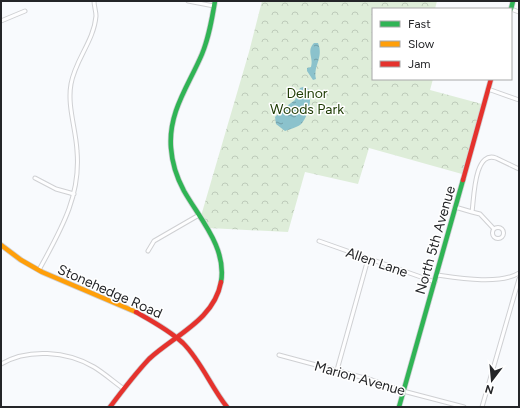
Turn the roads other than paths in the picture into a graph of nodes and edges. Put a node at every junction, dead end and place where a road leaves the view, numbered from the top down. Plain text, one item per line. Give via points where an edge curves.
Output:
1 (94, 1) edge
2 (188, 1) edge
3 (215, 4) edge
4 (25, 11) dead end
5 (1, 21) edge
6 (491, 80) edge
7 (488, 89) junction
8 (519, 100) edge
9 (519, 169) edge
10 (35, 178) dead end
11 (74, 194) junction
12 (455, 208) junction
13 (472, 212) junction
14 (199, 215) junction
15 (494, 229) dead end
16 (319, 241) dead end
17 (1, 245) edge
18 (148, 251) dead end
19 (368, 259) junction
20 (39, 270) junction
21 (519, 273) edge
22 (437, 275) junction
23 (519, 280) edge
24 (435, 282) junction
25 (177, 337) junction
26 (279, 355) dead end
27 (1, 364) edge
28 (337, 370) junction
29 (124, 389) junction
30 (403, 391) junction
31 (110, 407) edge
32 (227, 407) edge
33 (399, 407) edge
34 (464, 407) edge
35 (482, 407) edge

1 - 11 street via 96,16 93,30 75,66 70,87 69,97 78,159
2 - 3 street
3 - 14 street via 203,51 181,94 171,130 171,145 178,177
4 - 5 street
6 - 7 street, North 5th Avenue
7 - 8 street
7 - 12 street, North 5th Avenue
9 - 13 street via 493,156 484,161 476,179
10 - 11 street via 56,189
11 - 20 street via 65,222
12 - 13 street
12 - 22 street, North 5th Avenue
13 - 15 street via 480,214
14 - 18 street via 154,241
14 - 25 street via 218,249 222,280 219,292 204,316
16 - 19 street, Allen Lane
17 - 20 street, Stonehedge Road
19 - 24 street, Allen Lane
19 - 28 street
20 - 25 street, Stonehedge Road via 150,318
21 - 22 street via 484,280
22 - 24 street, North 5th Avenue
23 - 35 street
24 - 30 street, North 5th Avenue
25 - 29 street via 150,360
25 - 32 street, Stonehedge Road
26 - 28 street, Marion Avenue
27 - 29 street via 32,354 61,355 94,367
28 - 30 street, Marion Avenue
29 - 31 street
30 - 33 street, North 5th Avenue
30 - 34 street, Marion Avenue

